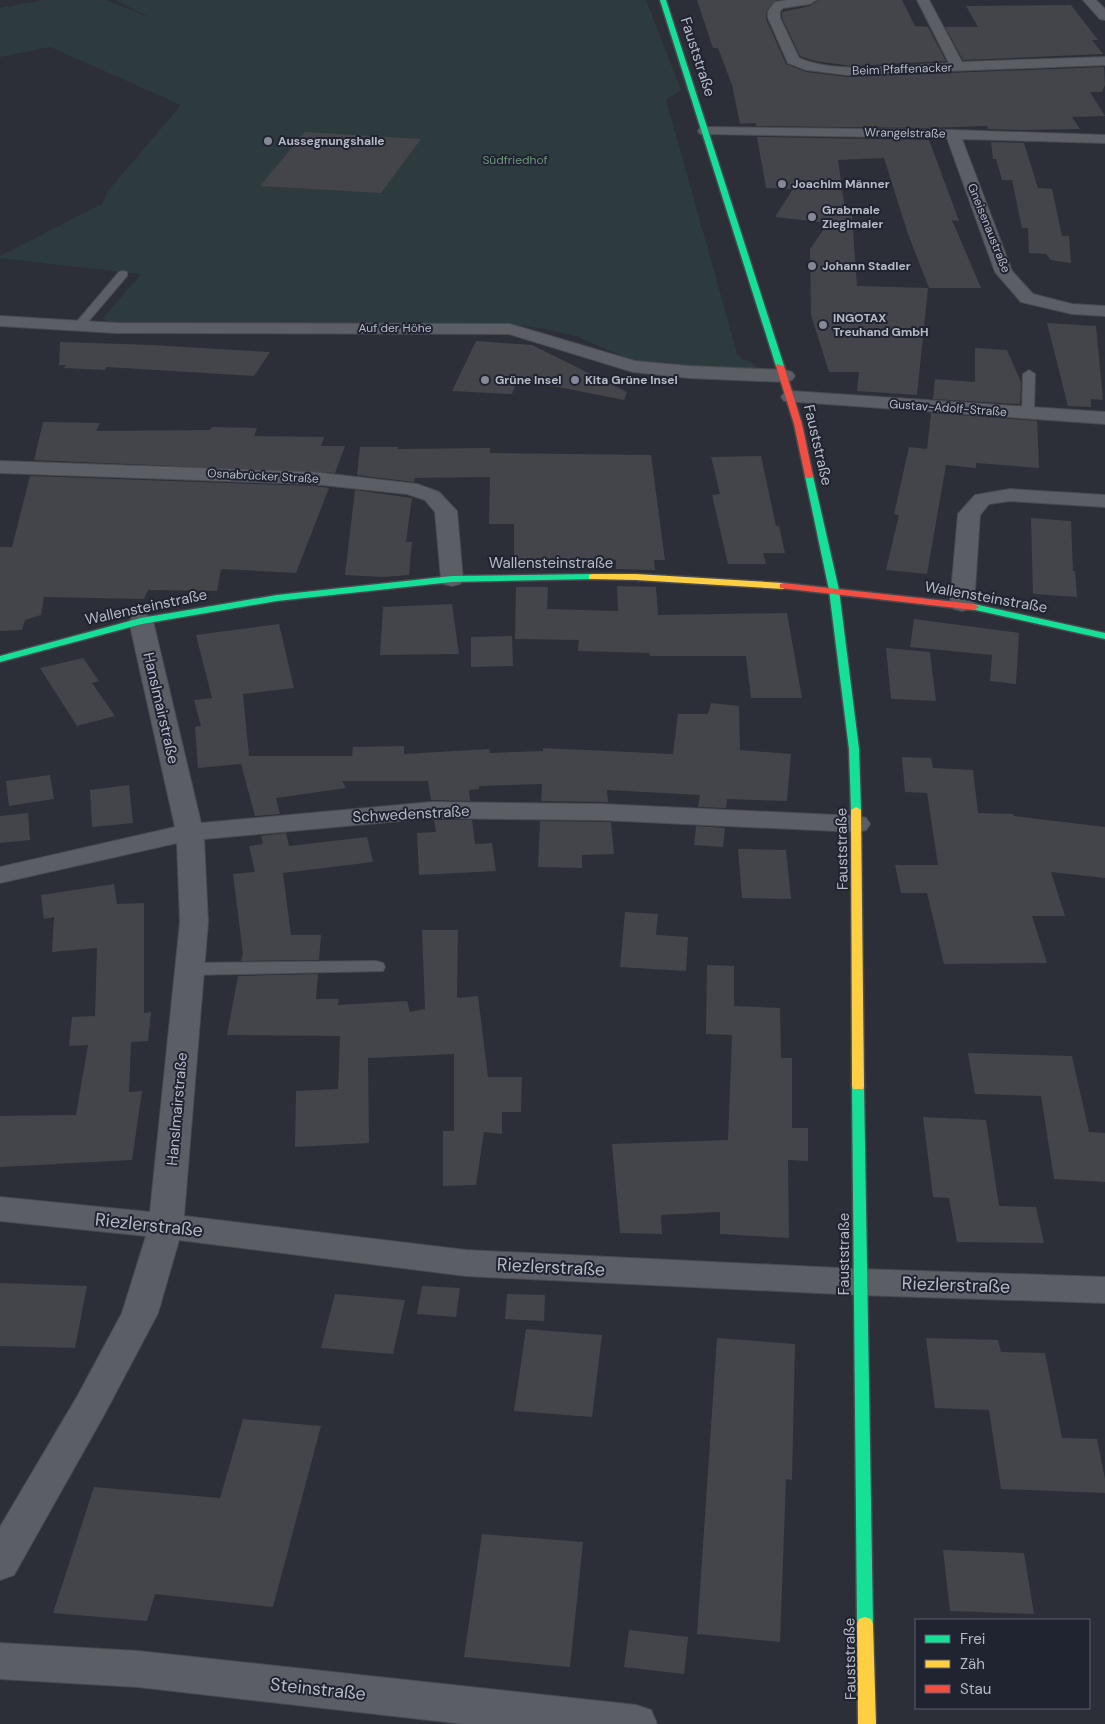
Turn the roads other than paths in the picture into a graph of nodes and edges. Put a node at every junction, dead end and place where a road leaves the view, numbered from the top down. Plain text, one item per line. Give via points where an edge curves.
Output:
1 (663, 0) edge
2 (810, 0) edge
3 (923, 0) edge
4 (1090, 0) edge
5 (1105, 16) edge
6 (1105, 61) edge
7 (958, 67) junction
8 (705, 131) junction
9 (953, 134) junction
10 (1105, 138) edge
11 (123, 274) dead end
12 (1105, 311) edge
13 (0, 321) edge
14 (78, 327) junction
15 (1029, 374) dead end
16 (785, 376) junction
17 (791, 397) junction
18 (1028, 413) junction
19 (1105, 418) edge
20 (1, 471) edge
21 (1105, 501) edge
22 (452, 579) junction
23 (834, 590) junction
24 (962, 604) junction
25 (141, 621) junction
26 (1105, 636) edge
27 (0, 659) edge
28 (857, 824) junction
29 (190, 832) junction
30 (0, 875) edge
31 (376, 967) dead end
32 (190, 968) junction
33 (0, 1209) edge
34 (166, 1226) junction
35 (859, 1282) junction
36 (1105, 1290) edge
37 (0, 1563) edge
38 (0, 1661) edge
39 (529, 1718) edge
40 (636, 1724) edge
41 (867, 1724) edge

1 - 8 street, Fauststraße
2 - 7 street, Beim Pfaffenacker via 779,5 774,11 774,18 793,60 806,66 848,71
3 - 7 street
4 - 5 street
6 - 7 street, Beim Pfaffenacker
8 - 9 street, Wrangelstraße
8 - 16 street, Fauststraße
9 - 10 street, Wrangelstraße
9 - 12 street, Gneisenaustraße via 1004,272 1027,298 1072,309
11 - 14 lane
13 - 14 street, Auf der Höhe
14 - 16 street, Auf der Höhe via 510,330 633,366
15 - 18 lane
16 - 17 street, Fauststraße
17 - 18 street, Gustav-Adolf-Straße
17 - 23 street, Fauststraße
18 - 19 street, Gustav-Adolf-Straße
20 - 22 street, Osnabrücker Straße via 313,478 410,488 432,496 446,512
21 - 24 street via 1010,495 982,499 970,514
22 - 23 street, Wallensteinstraße via 636,577
22 - 25 street, Wallensteinstraße via 277,598
23 - 24 street, Wallensteinstraße
23 - 28 street, Fauststraße via 854,749
24 - 26 street, Wallensteinstraße
25 - 27 street, Wallensteinstraße
25 - 29 street, Hanslmairstraße
28 - 29 street, Schwedenstraße via 601,812 432,810
28 - 35 street, Fauststraße
29 - 30 street, Schwedenstraße
29 - 32 street, Hanslmairstraße via 194,922
31 - 32 lane
32 - 34 street, Hanslmairstraße
33 - 34 street, Riezlerstraße
34 - 35 street, Riezlerstraße via 466,1263
34 - 37 street, Hanslmairstraße via 140,1313
35 - 36 street, Riezlerstraße
35 - 41 street, Fauststraße
38 - 39 street, Steinstraße via 138,1669
39 - 40 street, Steinstraße

